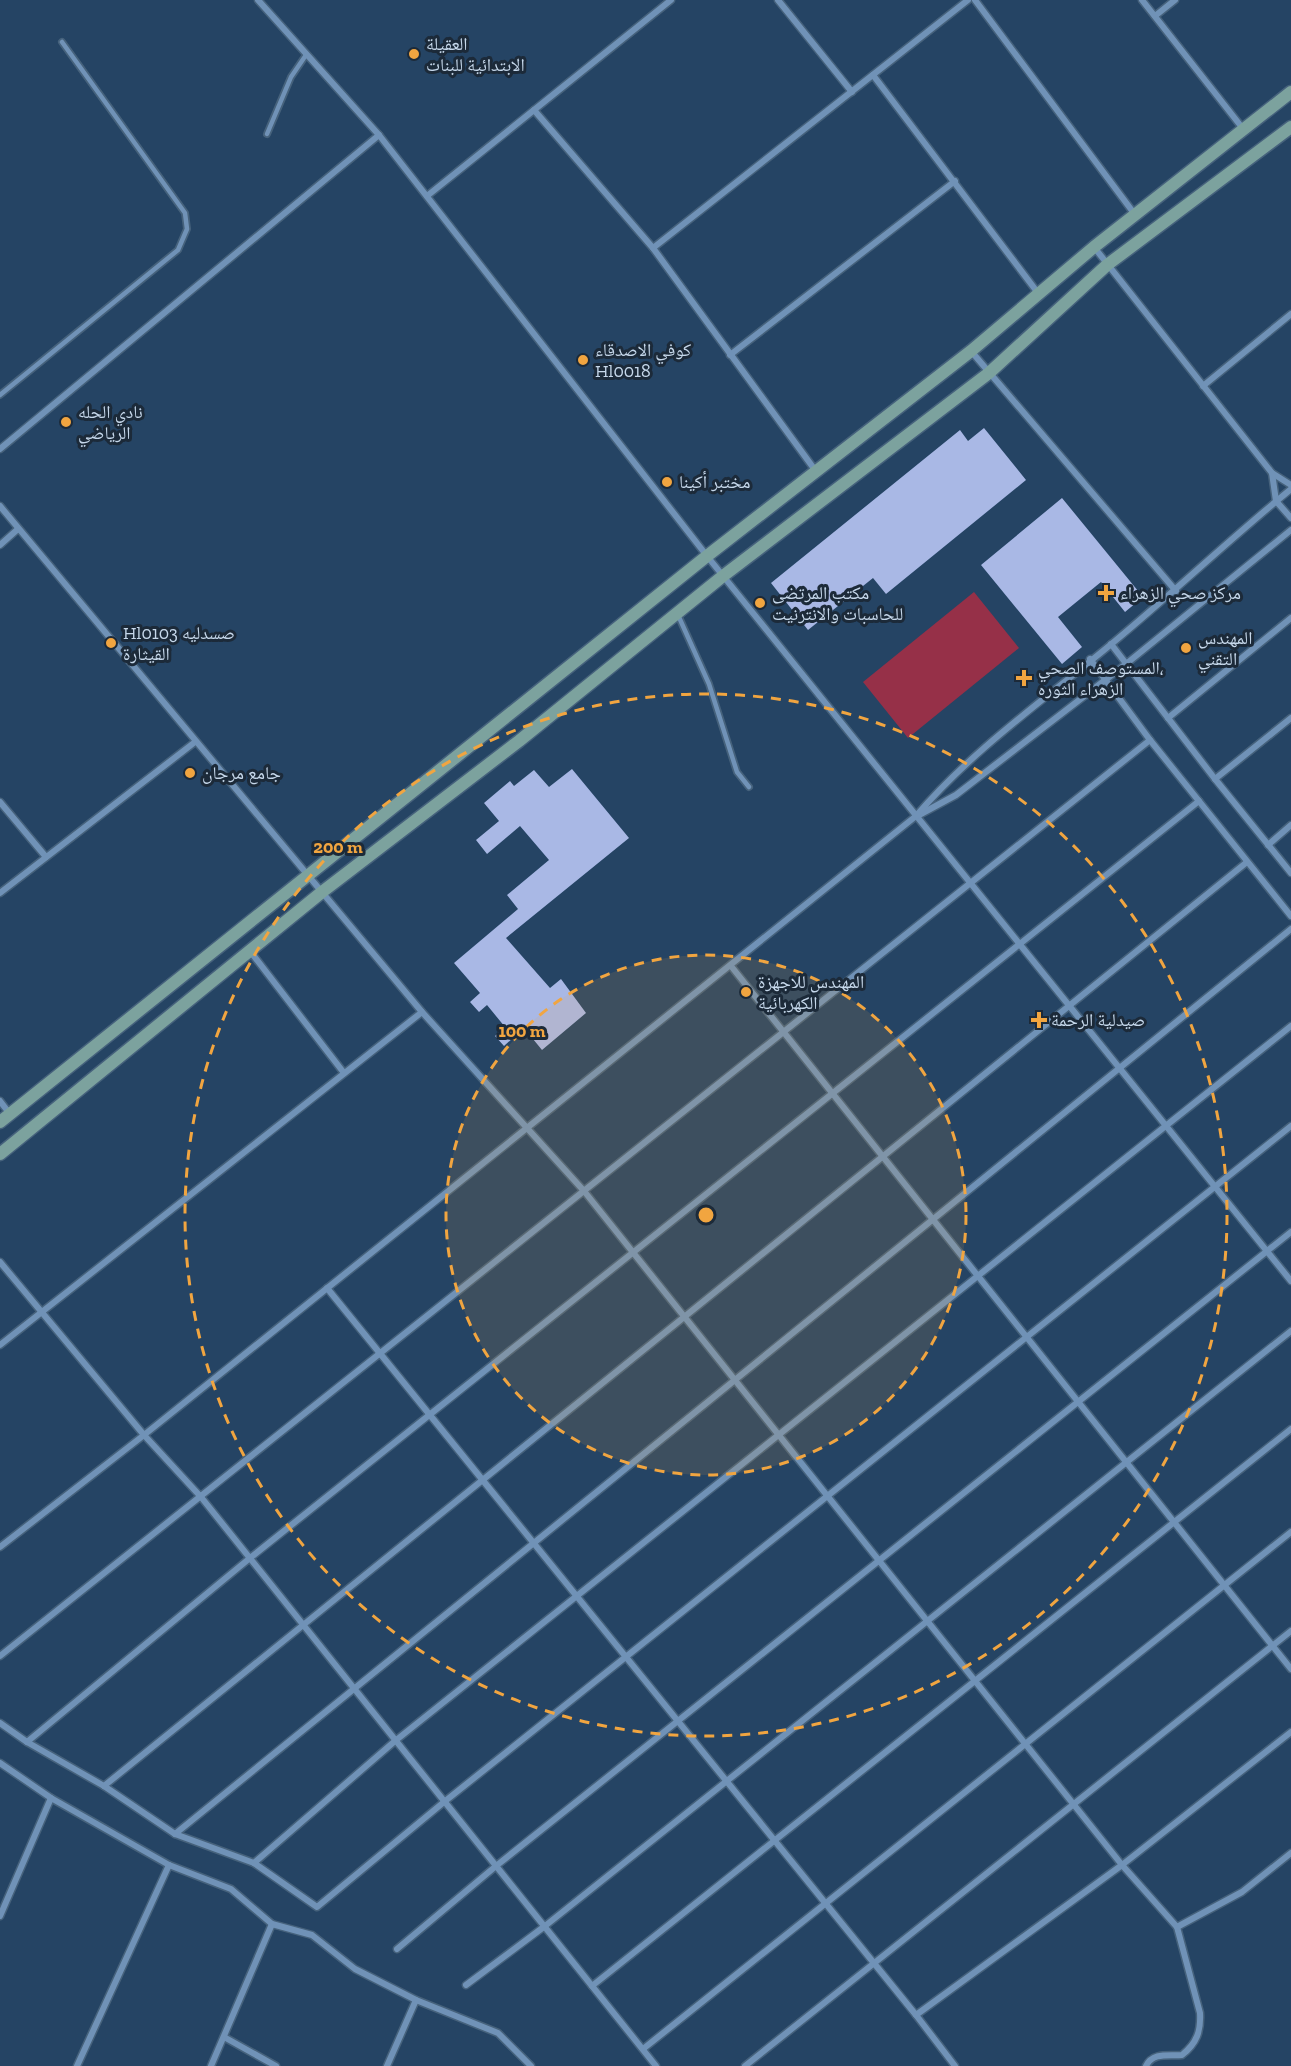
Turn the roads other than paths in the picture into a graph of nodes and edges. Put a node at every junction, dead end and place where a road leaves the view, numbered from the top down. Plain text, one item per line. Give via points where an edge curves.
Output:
1 (258, 0) edge
2 (671, 0) edge
3 (778, 0) edge
4 (968, 0) edge
5 (975, 0) edge
6 (1142, 0) edge
7 (1175, 0) edge
8 (1155, 16) junction
9 (62, 42) dead end
10 (306, 55) junction
11 (873, 75) junction
12 (852, 92) junction
13 (1291, 92) edge
14 (534, 110) junction
15 (1291, 127) edge
16 (1244, 130) junction
17 (267, 134) dead end
18 (379, 135) junction
19 (955, 181) junction
20 (427, 196) junction
21 (1136, 216) junction
22 (1094, 247) junction
23 (653, 248) junction
24 (1107, 265) junction
25 (1038, 294) junction
26 (1291, 314) edge
27 (971, 351) junction
28 (730, 355) junction
29 (989, 373) junction
30 (1203, 386) junction
31 (0, 395) edge
32 (0, 448) edge
33 (815, 470) junction
34 (1272, 473) junction
35 (1291, 487) edge
36 (1276, 501) junction
37 (0, 506) edge
38 (1291, 518) edge
39 (18, 529) junction
40 (1291, 530) edge
41 (0, 545) edge
42 (707, 556) junction
43 (723, 576) junction
44 (1176, 591) junction
45 (677, 613) junction
46 (1291, 618) edge
47 (1111, 644) junction
48 (1090, 659) junction
49 (1126, 664) junction
50 (1105, 679) junction
51 (1168, 718) junction
52 (1291, 718) edge
53 (1150, 740) junction
54 (195, 742) junction
55 (1215, 779) junction
56 (749, 787) dead end
57 (1199, 801) junction
58 (0, 802) edge
59 (916, 816) junction
60 (1291, 825) edge
61 (1268, 845) junction
62 (46, 857) junction
63 (1247, 862) junction
64 (1291, 873) edge
65 (309, 877) junction
66 (972, 882) junction
67 (322, 892) junction
68 (0, 893) edge
69 (1291, 916) edge
70 (1291, 928) edge
71 (1021, 944) junction
72 (250, 951) junction
73 (731, 966) junction
74 (1070, 1005) junction
75 (422, 1012) junction
76 (1291, 1026) edge
77 (782, 1033) junction
78 (1120, 1067) junction
79 (344, 1073) junction
80 (832, 1095) junction
81 (0, 1101) edge
82 (10, 1114) junction
83 (0, 1122) edge
84 (1166, 1126) junction
85 (1291, 1126) edge
86 (526, 1129) junction
87 (0, 1154) edge
88 (882, 1157) junction
89 (1215, 1187) junction
90 (584, 1191) junction
91 (933, 1220) junction
92 (1291, 1232) edge
93 (1267, 1251) junction
94 (633, 1252) junction
95 (0, 1262) edge
96 (977, 1277) junction
97 (1291, 1281) edge
98 (327, 1288) junction
99 (40, 1312) junction
100 (684, 1316) junction
101 (1291, 1331) edge
102 (1026, 1338) junction
103 (0, 1345) edge
104 (381, 1354) junction
105 (736, 1379) junction
106 (1078, 1402) junction
107 (430, 1415) junction
108 (1291, 1429) edge
109 (144, 1435) junction
110 (779, 1435) junction
111 (1127, 1462) junction
112 (483, 1480) junction
113 (828, 1496) junction
114 (201, 1497) junction
115 (1173, 1522) junction
116 (1291, 1532) edge
117 (534, 1543) junction
118 (0, 1546) edge
119 (250, 1558) junction
120 (880, 1560) junction
121 (1224, 1585) junction
122 (577, 1596) junction
123 (928, 1620) junction
124 (303, 1625) junction
125 (1291, 1631) edge
126 (1272, 1646) junction
127 (0, 1656) edge
128 (626, 1657) junction
129 (1291, 1670) edge
130 (975, 1680) junction
131 (355, 1689) junction
132 (678, 1721) junction
133 (0, 1723) edge
134 (1291, 1732) edge
135 (395, 1741) junction
136 (27, 1742) junction
137 (1026, 1743) junction
138 (0, 1763) edge
139 (727, 1781) junction
140 (104, 1786) junction
141 (51, 1798) junction
142 (444, 1802) junction
143 (1074, 1804) junction
144 (175, 1834) junction
145 (775, 1840) junction
146 (1291, 1853) edge
147 (254, 1863) junction
148 (169, 1865) junction
149 (1122, 1865) junction
150 (496, 1866) junction
151 (826, 1903) junction
152 (0, 1916) edge
153 (272, 1924) junction
154 (545, 1926) junction
155 (1177, 1927) junction
156 (397, 1949) dead end
157 (874, 1963) junction
158 (466, 1985) dead end
159 (591, 1986) junction
160 (416, 2000) junction
161 (916, 2014) junction
162 (224, 2037) junction
163 (643, 2049) junction
164 (77, 2066) edge
165 (211, 2066) edge
166 (276, 2066) edge
167 (387, 2066) edge
168 (531, 2066) edge
169 (656, 2066) edge
170 (745, 2066) edge
171 (955, 2066) edge
172 (1146, 2066) edge

1 - 10 street
2 - 14 street
3 - 12 street
4 - 11 street
5 - 21 street
6 - 8 street
7 - 8 street
8 - 16 street
9 - 31 lane via 185,213 187,229 178,250
10 - 17 lane via 291,77
10 - 18 street
11 - 12 street
11 - 19 street
12 - 23 street
13 - 16 street
14 - 20 street
14 - 23 street
15 - 24 street
16 - 21 street
18 - 20 street
18 - 32 street
19 - 25 street
19 - 28 street
20 - 42 street
21 - 22 street
22 - 24 street
22 - 25 street
23 - 28 street
24 - 29 street
24 - 30 street
25 - 27 street
26 - 30 street
27 - 29 street
27 - 33 street
28 - 33 street
29 - 43 street
29 - 44 street
30 - 34 street
33 - 42 street
34 - 35 street
34 - 36 street
35 - 36 street
36 - 38 street
36 - 44 street
37 - 39 street
39 - 41 street
39 - 54 street
40 - 49 street
42 - 43 street
42 - 65 street
43 - 45 street
43 - 59 street
44 - 47 street
45 - 56 lane via 709,684 737,772
45 - 67 street via 519,741
46 - 51 street
47 - 48 street
47 - 49 street
48 - 50 street
48 - 59 street via 945,782
49 - 50 street
49 - 51 street
50 - 53 street
50 - 59 street via 956,795
51 - 55 street
52 - 55 street
53 - 57 street
53 - 66 street
54 - 62 street
54 - 65 street
55 - 61 street
57 - 63 street
57 - 71 street
58 - 62 street
59 - 66 street
59 - 73 street
60 - 61 street
61 - 64 street
62 - 68 street
63 - 69 street
63 - 74 street
65 - 67 street
65 - 82 street
66 - 71 street
66 - 77 street
67 - 72 street
67 - 75 street
70 - 78 street
71 - 74 street
71 - 80 street
72 - 79 street
72 - 87 street
73 - 77 street
73 - 86 street
74 - 78 street
74 - 88 street
75 - 79 street
75 - 86 street
76 - 84 street
77 - 80 street
77 - 90 street
78 - 84 street
78 - 91 street
79 - 99 street
80 - 88 street
80 - 94 street
81 - 82 street
82 - 83 street
84 - 89 street
84 - 96 street
85 - 89 street
86 - 90 street
86 - 98 street
88 - 91 street
88 - 100 street
89 - 93 street
89 - 102 street
90 - 94 street
90 - 104 street
91 - 96 street
91 - 105 street
92 - 93 street
93 - 97 street
93 - 106 street
94 - 100 street
94 - 107 street
95 - 99 street
96 - 102 street
96 - 110 street
98 - 104 street
98 - 109 street
99 - 103 street
99 - 109 street
100 - 105 street
100 - 112 street
101 - 111 street
102 - 106 street
102 - 113 street
104 - 107 street
104 - 114 street
105 - 110 street
105 - 117 street
106 - 111 street
106 - 120 street
107 - 112 street
107 - 119 street
108 - 115 street
109 - 114 street
109 - 118 street
110 - 113 street
110 - 122 street
111 - 115 street
111 - 123 street
112 - 117 street
112 - 124 street
113 - 120 street
113 - 128 street
114 - 119 street
114 - 127 street
115 - 121 street
115 - 130 street
116 - 121 street
117 - 122 street
117 - 131 street
119 - 124 street
119 - 136 street
120 - 123 street
120 - 132 street
121 - 126 street
121 - 137 street
122 - 128 street
122 - 135 street
123 - 130 street
123 - 139 street
124 - 131 street
124 - 140 street
125 - 126 street
126 - 129 street
126 - 143 street
128 - 132 street
128 - 142 street
130 - 137 street
130 - 145 street
131 - 135 street
131 - 144 street
132 - 139 street
132 - 150 street
133 - 136 street
134 - 149 street
135 - 142 street
135 - 147 street
136 - 140 street
137 - 143 street
137 - 151 street
138 - 141 street
139 - 145 street
139 - 154 street
140 - 144 street
141 - 148 street
141 - 152 street
142 - 147 street via 317,1907
142 - 150 street
143 - 149 street
143 - 157 street
144 - 147 street
145 - 151 street
145 - 159 street
146 - 155 street via 1242,1892
148 - 153 street via 231,1889
148 - 164 street
149 - 155 street
149 - 161 street
150 - 154 street
150 - 156 street
151 - 157 street
151 - 163 street
153 - 160 street via 312,1935 355,1969
153 - 162 street
154 - 158 street
154 - 159 street
155 - 172 street via 1201,2025 1197,2038 1182,2055 1160,2055
157 - 161 street
157 - 170 street
159 - 163 street
160 - 167 street
160 - 168 street via 498,2033
161 - 171 street
162 - 165 street
162 - 166 street
163 - 169 street

